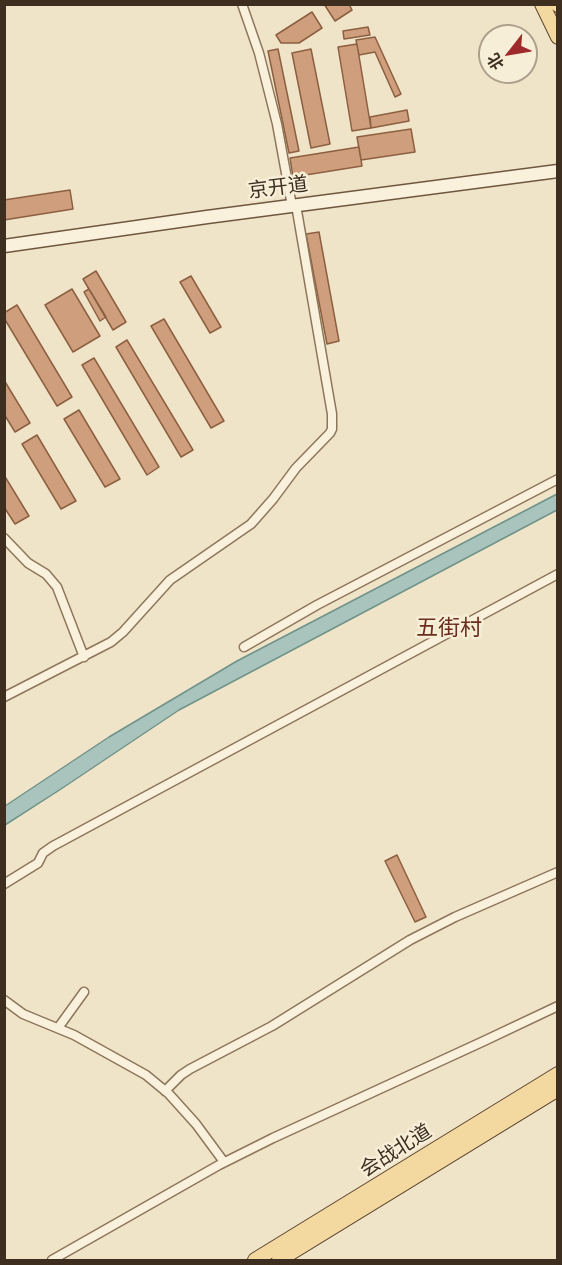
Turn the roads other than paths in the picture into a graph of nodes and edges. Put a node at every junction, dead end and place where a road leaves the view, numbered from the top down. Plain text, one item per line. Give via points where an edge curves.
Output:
1 (242, 4) edge
2 (542, 4) edge
3 (558, 37) edge
4 (558, 171) edge
5 (294, 206) junction
6 (4, 246) edge
7 (558, 478) edge
8 (4, 538) edge
9 (558, 574) edge
10 (244, 647) dead end
11 (84, 657) junction
12 (4, 697) edge
13 (558, 872) edge
14 (4, 884) edge
15 (84, 992) dead end
16 (4, 1000) edge
17 (558, 1006) edge
18 (58, 1028) junction
19 (558, 1074) edge
20 (558, 1089) edge
21 (165, 1091) junction
22 (224, 1162) junction
23 (52, 1260) edge
24 (255, 1260) edge
25 (279, 1260) edge

1 - 5 street via 262,63
2 - 3 main road
4 - 5 main road, 京开道
5 - 6 main road, 京开道
5 - 11 street via 332,429 251,524 170,580 117,637
7 - 10 street
8 - 11 street via 57,587
9 - 14 street via 53,846 38,863
11 - 12 street
13 - 21 street via 410,940 272,1026 190,1069
15 - 18 street
16 - 18 street via 23,1014
17 - 22 street
18 - 21 street via 146,1075
19 - 24 main road, 会战北道
20 - 25 main road, 会战北道
21 - 22 street
22 - 23 street

